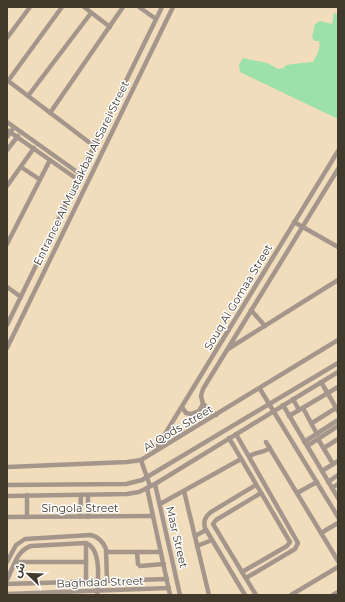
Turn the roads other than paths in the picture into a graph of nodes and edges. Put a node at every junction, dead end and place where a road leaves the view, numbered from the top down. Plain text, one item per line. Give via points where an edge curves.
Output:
1 (30, 7) edge
2 (62, 7) edge
3 (84, 7) edge
4 (123, 7) edge
5 (140, 7) edge
6 (162, 7) edge
7 (173, 7) edge
8 (91, 12) junction
9 (156, 19) junction
10 (110, 27) junction
11 (7, 38) edge
12 (144, 45) junction
13 (152, 49) junction
14 (7, 81) edge
15 (28, 96) junction
16 (50, 113) junction
17 (7, 122) edge
18 (14, 127) junction
19 (9, 131) edge
20 (21, 132) junction
21 (7, 137) edge
22 (17, 137) junction
23 (94, 146) junction
24 (34, 148) junction
25 (7, 150) edge
26 (338, 151) edge
27 (50, 160) junction
28 (20, 167) junction
29 (338, 169) edge
30 (79, 176) junction
31 (39, 179) junction
32 (88, 180) junction
33 (7, 186) edge
34 (294, 222) junction
35 (302, 227) junction
36 (9, 235) edge
37 (7, 244) edge
38 (337, 245) edge
39 (338, 280) edge
40 (7, 287) edge
41 (21, 297) junction
42 (251, 310) junction
43 (7, 325) edge
44 (265, 326) junction
45 (338, 340) edge
46 (7, 348) edge
47 (227, 350) junction
48 (338, 363) edge
49 (338, 372) edge
50 (321, 382) junction
51 (338, 387) edge
52 (260, 389) junction
53 (328, 393) junction
54 (293, 399) junction
55 (203, 404) junction
56 (269, 404) junction
57 (283, 405) junction
58 (182, 407) junction
59 (301, 409) junction
60 (337, 409) edge
61 (274, 411) junction
62 (216, 415) junction
63 (289, 416) junction
64 (338, 420) edge
65 (312, 423) junction
66 (338, 426) edge
67 (236, 434) junction
68 (318, 436) junction
69 (229, 438) junction
70 (338, 440) edge
71 (266, 442) dead end
72 (306, 444) junction
73 (270, 448) junction
74 (324, 448) junction
75 (154, 453) junction
76 (248, 456) junction
77 (241, 459) junction
78 (141, 460) junction
79 (338, 461) edge
80 (333, 464) junction
81 (7, 467) edge
82 (322, 471) junction
83 (338, 475) edge
84 (147, 478) junction
85 (317, 482) junction
86 (328, 482) junction
87 (126, 484) junction
88 (155, 484) junction
89 (338, 484) edge
90 (7, 485) edge
91 (55, 485) junction
92 (256, 485) junction
93 (149, 487) junction
94 (332, 488) junction
95 (184, 491) junction
96 (261, 493) junction
97 (297, 493) junction
98 (127, 494) junction
99 (27, 495) junction
100 (55, 495) junction
101 (81, 495) junction
102 (88, 495) junction
103 (7, 496) edge
104 (338, 498) edge
105 (160, 504) junction
106 (153, 516) junction
107 (338, 516) edge
108 (7, 517) edge
109 (27, 517) junction
110 (80, 517) junction
111 (88, 517) junction
112 (338, 523) edge
113 (206, 530) junction
114 (321, 533) junction
115 (195, 536) junction
116 (25, 539) junction
117 (212, 540) junction
118 (224, 542) junction
119 (86, 543) junction
120 (197, 546) junction
121 (27, 547) junction
122 (216, 547) junction
123 (106, 552) junction
124 (137, 552) junction
125 (161, 552) junction
126 (338, 561) edge
127 (7, 562) edge
128 (16, 562) junction
129 (86, 562) junction
130 (164, 564) junction
131 (238, 565) junction
132 (338, 567) edge
133 (230, 570) junction
134 (242, 572) junction
135 (246, 578) junction
136 (167, 579) junction
137 (7, 580) edge
138 (98, 581) junction
139 (107, 581) junction
140 (86, 582) junction
141 (34, 583) junction
142 (7, 584) edge
143 (169, 588) junction
144 (134, 592) edge
145 (338, 592) edge
146 (34, 593) junction
147 (97, 593) edge
148 (7, 594) edge
149 (16, 594) edge
150 (27, 594) edge
151 (46, 594) edge
152 (63, 594) edge
153 (170, 595) edge
154 (180, 595) edge
155 (209, 595) edge
156 (245, 595) edge
157 (256, 595) edge
158 (291, 595) edge
159 (333, 595) edge

1 - 11 street
2 - 14 street
3 - 8 street
4 - 10 street
5 - 9 street
6 - 9 street, Entrance Al Mustakbal Al Sarei Street
7 - 13 street, Entrance Al Mustakbal Al Sarei Street
8 - 10 street
8 - 15 street
9 - 12 street, Entrance Al Mustakbal Al Sarei Street
10 - 16 street
12 - 13 street
12 - 23 street, Entrance Al Mustakbal Al Sarei Street
13 - 32 street, Entrance Al Mustakbal Al Sarei Street
14 - 15 street
15 - 16 street
16 - 23 street
17 - 18 street
18 - 19 street
18 - 20 street
19 - 21 street
19 - 22 street
20 - 22 street
20 - 30 street
22 - 24 street
22 - 25 street
23 - 30 street, Entrance Al Mustakbal Al Sarei Street
24 - 27 street
24 - 28 street
26 - 34 street, Souq Al Gomaa Street
27 - 30 street
27 - 31 street
28 - 31 street
28 - 33 street
29 - 35 street, Souq Al Gomaa Street
30 - 32 street
30 - 41 street, Entrance Al Mustakbal Al Sarei Street
31 - 36 street
32 - 46 street, Entrance Al Mustakbal Al Sarei Street
34 - 35 street
34 - 58 street, Souq Al Gomaa Street
35 - 38 street
35 - 42 street, Souq Al Gomaa Street
36 - 37 street
39 - 44 street
40 - 41 street
41 - 43 street, Entrance Al Mustakbal Al Sarei Street
42 - 44 street
42 - 47 street, Souq Al Gomaa Street
44 - 47 street
45 - 52 street, Al Qods Street
47 - 55 street, Souq Al Gomaa Street via 203,389
48 - 56 street
49 - 50 street
50 - 53 street
50 - 54 street
51 - 53 street
52 - 56 street
52 - 62 street, Al Qods Street
53 - 59 street
53 - 60 street
54 - 57 street
54 - 59 street
55 - 58 street via 199,411 191,414 186,413
55 - 62 street
56 - 61 street
56 - 84 street
57 - 61 street
57 - 63 street
58 - 75 street, Souq Al Gomaa Street
59 - 63 street
59 - 65 street
60 - 65 street
61 - 67 street
61 - 85 street
62 - 75 street, Al Qods Street
63 - 72 street
64 - 68 street
65 - 68 street
66 - 68 street
67 - 69 street
67 - 76 street
68 - 72 street
68 - 74 street
69 - 77 street
69 - 88 street
70 - 74 street
71 - 73 street
72 - 82 street
73 - 76 street
73 - 97 street
74 - 80 street
75 - 78 street, Al Qods Street
76 - 135 street via 298,542 295,549
77 - 92 street
77 - 95 street
78 - 81 street, Al Qods Street
78 - 84 street, Masr Street
79 - 80 street
80 - 82 street
82 - 86 street
83 - 86 street
84 - 87 street
84 - 93 street, Masr Street
85 - 97 street
85 - 107 street
86 - 94 street
87 - 91 street
87 - 98 street
88 - 93 street
88 - 105 street, Masr Street
89 - 94 street
90 - 91 street
91 - 100 street
92 - 96 street
92 - 113 street via 208,514 204,520
93 - 98 street
93 - 106 street, Masr Street
94 - 104 street
95 - 105 street
95 - 115 street
96 - 118 street via 214,521 214,526
96 - 134 street via 289,543
97 - 114 street
98 - 102 street
99 - 100 street
99 - 103 street
99 - 109 street
100 - 101 street
101 - 102 street
101 - 110 street
102 - 111 street
105 - 154 street, Masr Street
106 - 111 street, Singola Street
106 - 125 street, Masr Street
108 - 109 street, Singola Street
109 - 110 street, Singola Street
110 - 111 street, Singola Street
112 - 114 street
113 - 115 street
113 - 117 street
114 - 126 street
115 - 120 street
116 - 121 street
116 - 123 street via 91,535 102,541
116 - 127 street via 16,545
117 - 120 street
117 - 122 street
118 - 122 street
118 - 131 street
119 - 121 street
119 - 129 street
119 - 138 street via 92,546 96,555
120 - 155 street
121 - 128 street
122 - 133 street
123 - 124 street
123 - 139 street
124 - 125 street
124 - 130 street via 140,566
125 - 130 street, Masr Street
128 - 129 street
128 - 137 street
129 - 140 street
130 - 136 street, Masr Street
131 - 133 street
131 - 134 street
132 - 158 street
133 - 156 street
134 - 135 street
135 - 157 street
136 - 139 street, Baghdad Street
136 - 143 street, Masr Street
138 - 139 street, Baghdad Street
138 - 140 street, Baghdad Street
138 - 147 street
140 - 141 street, Baghdad Street
141 - 142 street, Baghdad Street
141 - 146 street
143 - 144 street, Baghdad Street
143 - 153 street, Masr Street
144 - 147 street, Baghdad Street
145 - 159 street
146 - 150 street, Baghdad Street
146 - 151 street, Baghdad Street
147 - 152 street, Baghdad Street
148 - 149 street, Baghdad Street
149 - 150 street, Baghdad Street
151 - 152 street, Baghdad Street

